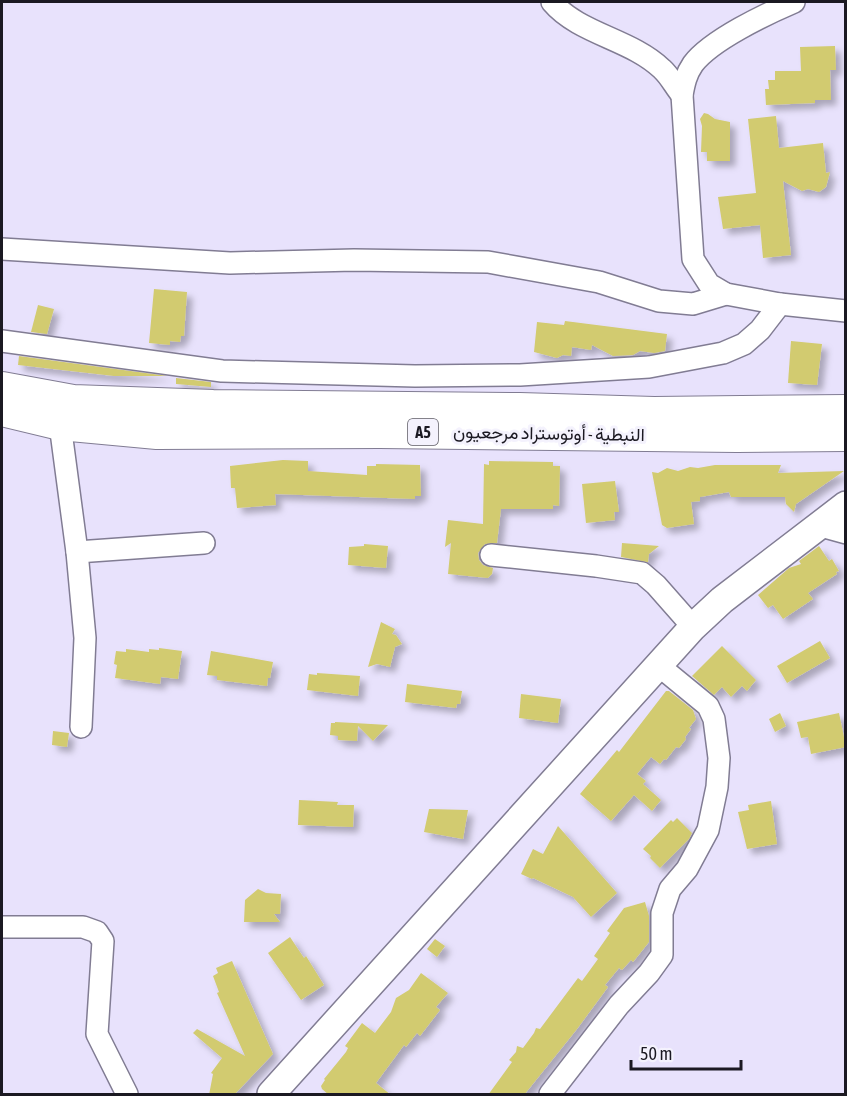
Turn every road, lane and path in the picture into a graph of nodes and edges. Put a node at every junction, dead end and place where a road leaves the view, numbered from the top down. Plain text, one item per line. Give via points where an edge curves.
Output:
1 (552, 2) edge
2 (794, 2) edge
3 (681, 95) junction
4 (2, 249) edge
5 (726, 294) junction
6 (780, 304) junction
7 (846, 311) edge
8 (2, 341) edge
9 (520, 375) junction
10 (2, 388) edge
11 (520, 409) junction
12 (2, 410) edge
13 (846, 411) edge
14 (60, 424) junction
15 (846, 435) edge
16 (846, 504) edge
17 (817, 525) junction
18 (846, 533) edge
19 (204, 543) dead end
20 (77, 552) junction
21 (491, 555) dead end
22 (693, 627) junction
23 (658, 665) junction
24 (81, 728) dead end
25 (2, 927) edge
26 (127, 1095) edge
27 (272, 1095) edge
28 (550, 1095) edge

1 - 3 street via 577,22 625,45 662,69
2 - 3 street via 759,17 693,63
3 - 5 street via 693,259 709,284
4 - 5 street via 230,263 488,262 599,282 659,301 693,304
5 - 6 street
6 - 7 street
6 - 9 street via 744,344 723,352 650,367
8 - 9 street via 222,371
9 - 11 street
10 - 11 highway, النبطية - أوتوستراد مرجعيون / A5 via 73,401
11 - 13 highway, النبطية - أوتوستراد مرجعيون / A5
12 - 14 highway, النبطية - أوتوستراد مرجعيون / A5
14 - 15 highway, النبطية - أوتوستراد مرجعيون / A5 via 157,433
14 - 20 street
16 - 17 main road
17 - 18 street
17 - 22 main road
19 - 20 street
20 - 24 street via 85,638
21 - 22 street via 642,573
22 - 23 main road
23 - 27 main road
23 - 28 street via 708,706 714,720 719,758 708,830 687,869 670,889 662,913 662,955
25 - 26 street via 83,927 97,932 103,941 97,1034

